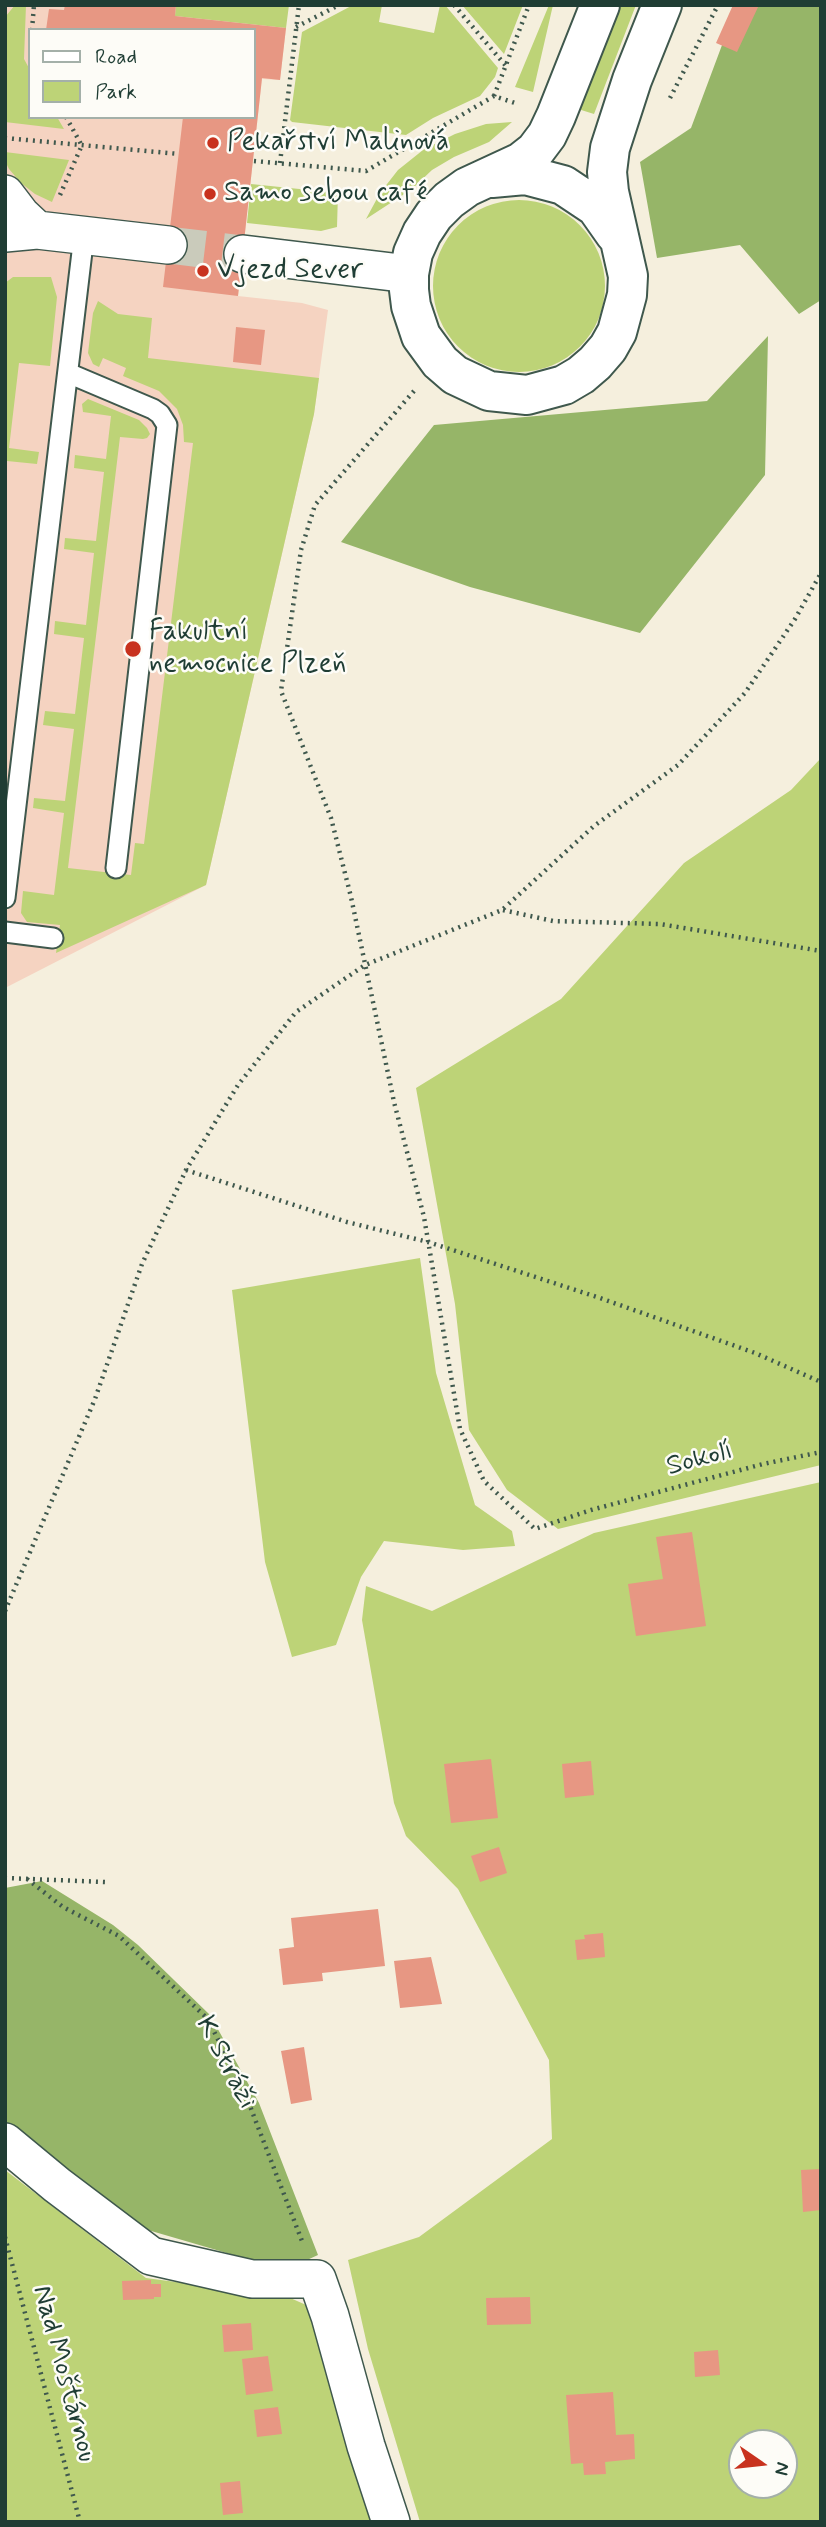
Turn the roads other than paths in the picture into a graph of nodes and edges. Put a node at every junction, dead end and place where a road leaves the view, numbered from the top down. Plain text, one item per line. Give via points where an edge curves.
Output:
1 (600, 5) edge
2 (662, 5) edge
3 (487, 180) junction
4 (5, 194) edge
5 (21, 232) edge
6 (84, 235) junction
7 (618, 239) junction
8 (168, 245) tunnel mouth
9 (243, 254) tunnel mouth
10 (409, 274) junction
11 (68, 373) junction
12 (116, 868) dead end
13 (5, 898) edge
14 (5, 932) edge
15 (53, 937) dead end
16 (5, 2142) edge
17 (391, 2522) edge

1 - 3 street via 547,135 521,162
2 - 7 street via 610,148 607,172
3 - 7 street via 526,175 564,184 596,207
3 - 10 street via 467,187 433,215 413,253
4 - 5 street via 21,215
5 - 6 street
6 - 8 street
6 - 11 lane
7 - 10 street via 628,275 624,314 608,348 581,375 546,391 508,394 471,384 440,362 415,321
9 - 10 street
11 - 12 lane via 153,409 167,425
11 - 13 lane
14 - 15 lane
16 - 17 street via 151,2256 253,2279 317,2279

